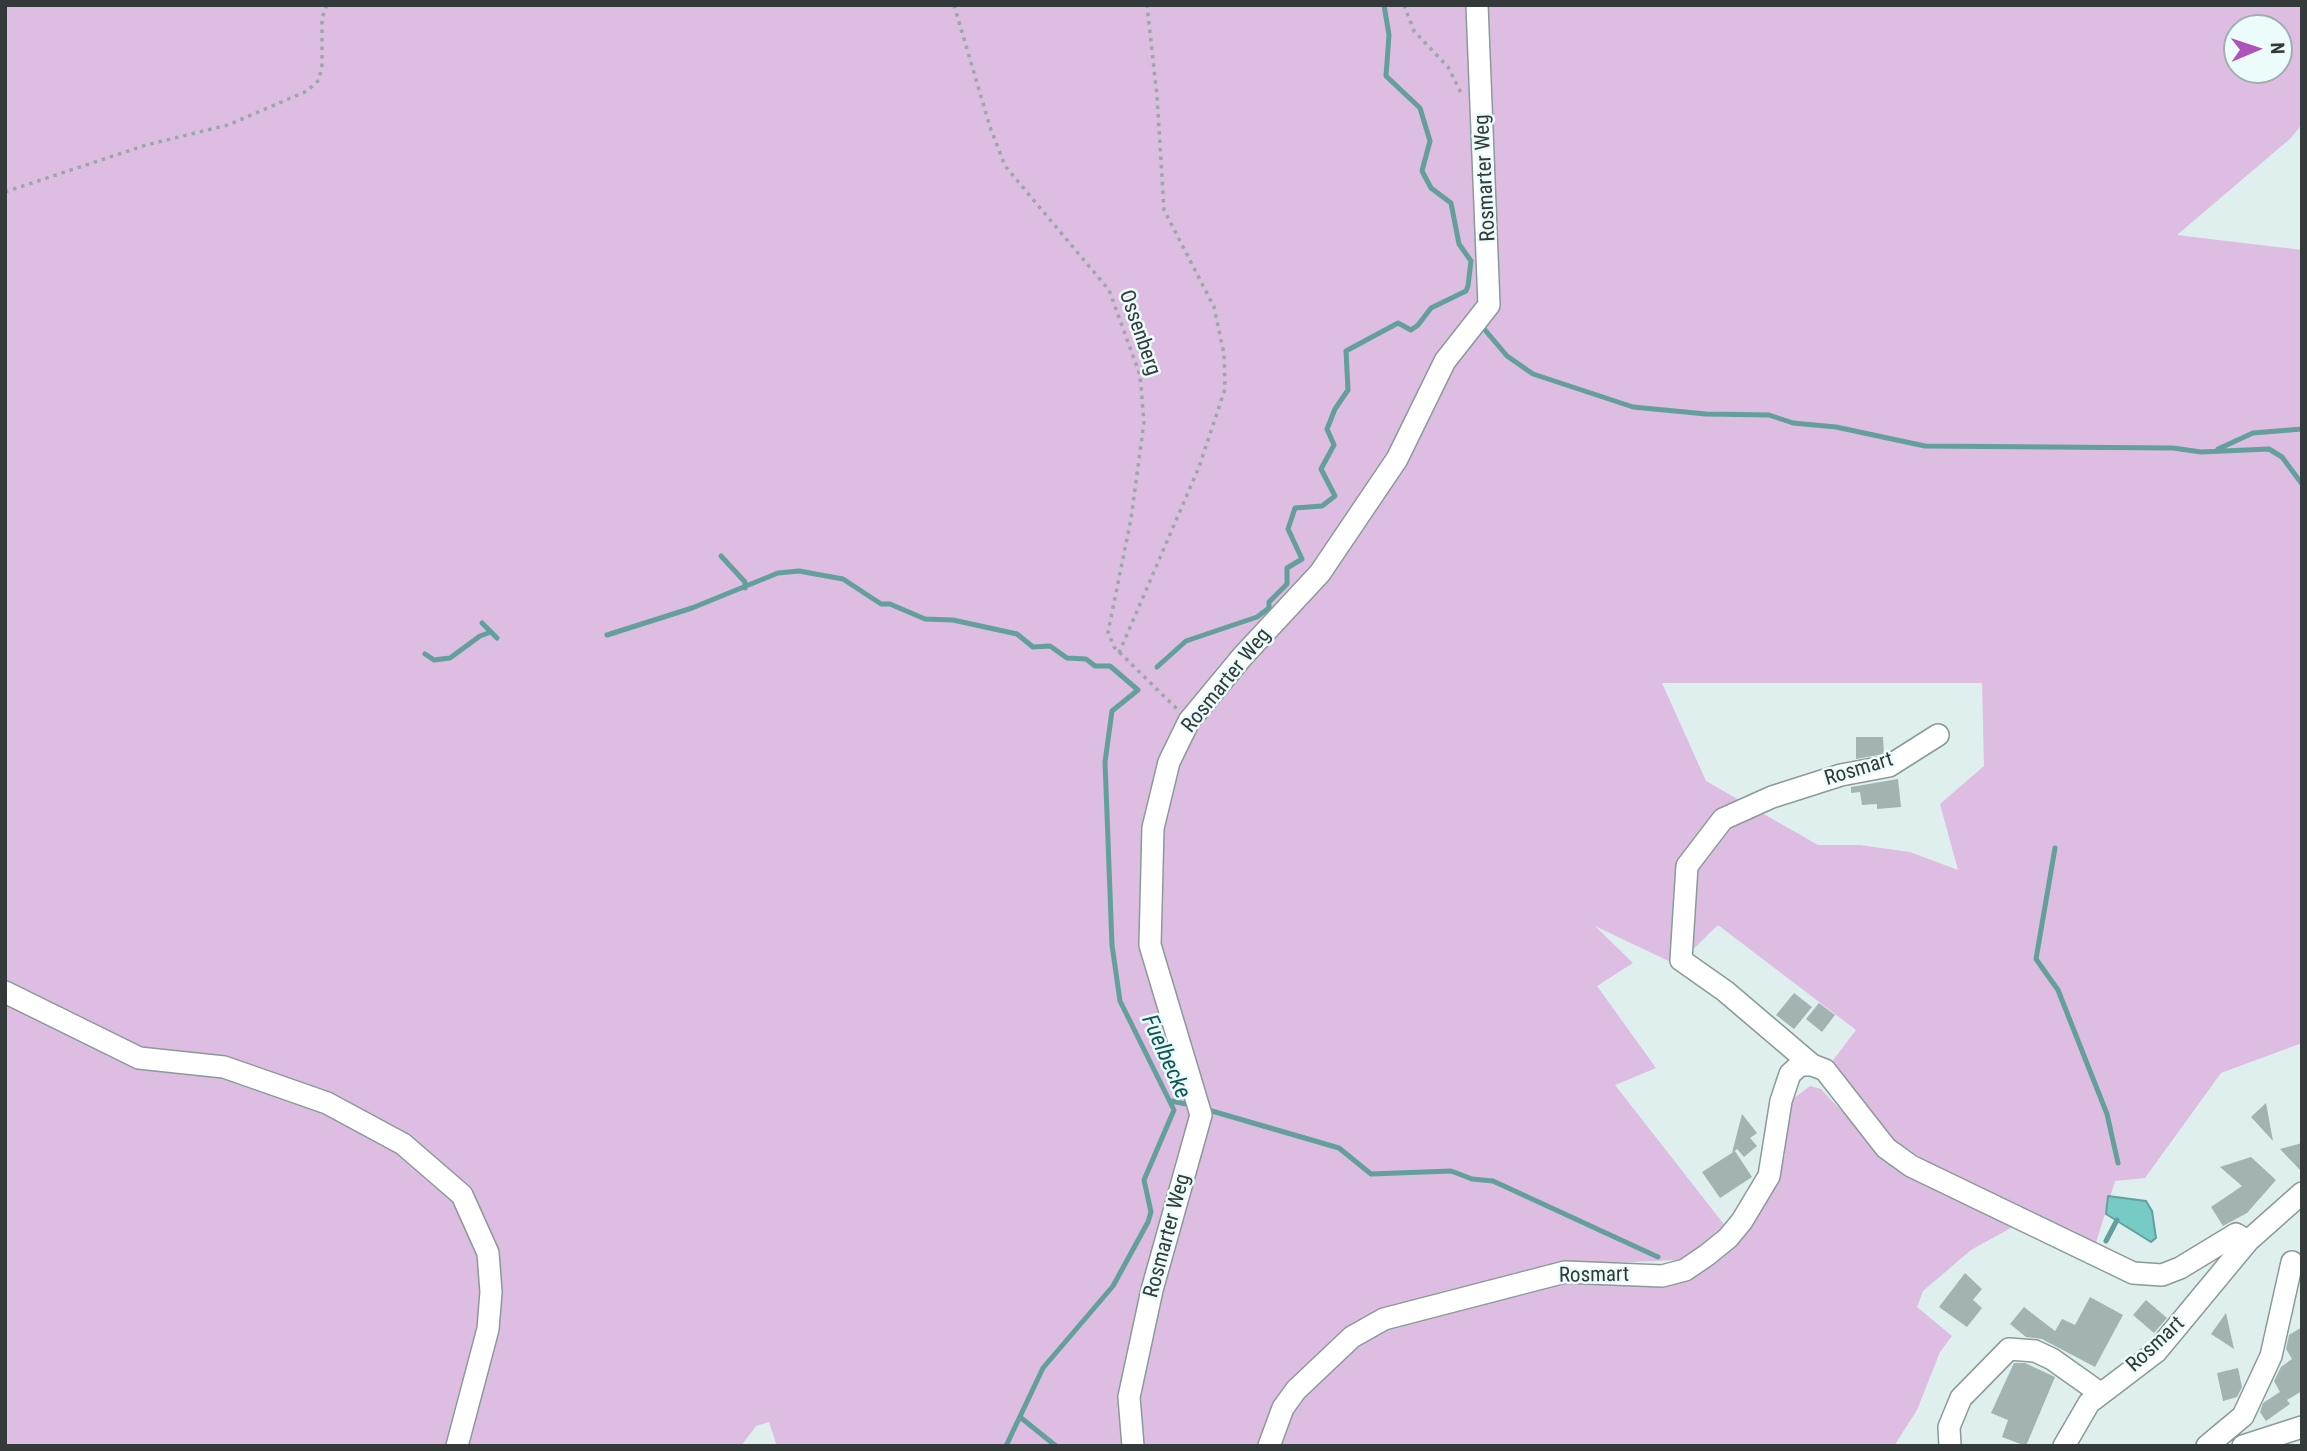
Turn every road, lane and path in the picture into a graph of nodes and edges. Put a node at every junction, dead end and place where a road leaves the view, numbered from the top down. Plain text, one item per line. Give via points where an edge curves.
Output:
1 (327, 5) edge
2 (954, 5) edge
3 (1147, 5) edge
4 (1404, 5) edge
5 (1477, 5) edge
6 (1461, 95) dead end
7 (5, 192) edge
8 (1119, 653) junction
9 (1189, 721) junction
10 (1938, 735) dead end
11 (5, 992) edge
12 (1812, 1065) junction
13 (2302, 1193) edge
14 (2248, 1241) junction
15 (2292, 1262) dead end
16 (2100, 1393) junction
17 (2302, 1427) edge
18 (457, 1446) edge
19 (1133, 1446) edge
20 (1269, 1446) edge
21 (1950, 1446) edge
22 (2064, 1446) edge
23 (2207, 1446) edge
24 (2243, 1446) edge

1 - 7 path via 322,18 319,80 307,91 228,125 146,145
2 - 8 path, Ossenberg via 1006,166 1109,290 1140,375 1143,422 1108,632
3 - 8 path via 1164,211 1213,307 1224,354 1225,389 1199,467
4 - 6 path via 1414,31 1448,67
5 - 9 street, Rosmarter Weg via 1489,305 1445,361 1397,459 1320,573
8 - 9 path
9 - 19 street, Rosmarter Weg via 1169,762 1153,828 1150,945 1201,1115 1129,1397
10 - 12 street, Rosmart via 1889,766 1841,775 1772,797 1723,819 1688,866 1681,960
11 - 18 street via 139,1058 224,1067 279,1083 339,1109 402,1144 462,1195 488,1253 491,1292 488,1329
12 - 14 street, Rosmart via 1825,1070 1886,1148 1911,1166 2133,1273 2162,1275 2236,1234
12 - 20 street, Rosmart via 1800,1065 1790,1074 1769,1176 1757,1199 1728,1238 1707,1255 1685,1270 1662,1276 1564,1272 1384,1319 1352,1337 1296,1390 1283,1408
13 - 14 street, Rosmart
14 - 16 street, Rosmart via 2155,1352
15 - 23 street via 2272,1356 2243,1416
16 - 21 street via 2052,1359 2035,1351 2009,1349 1961,1398 1950,1427
16 - 22 street, Rosmart
17 - 24 street

